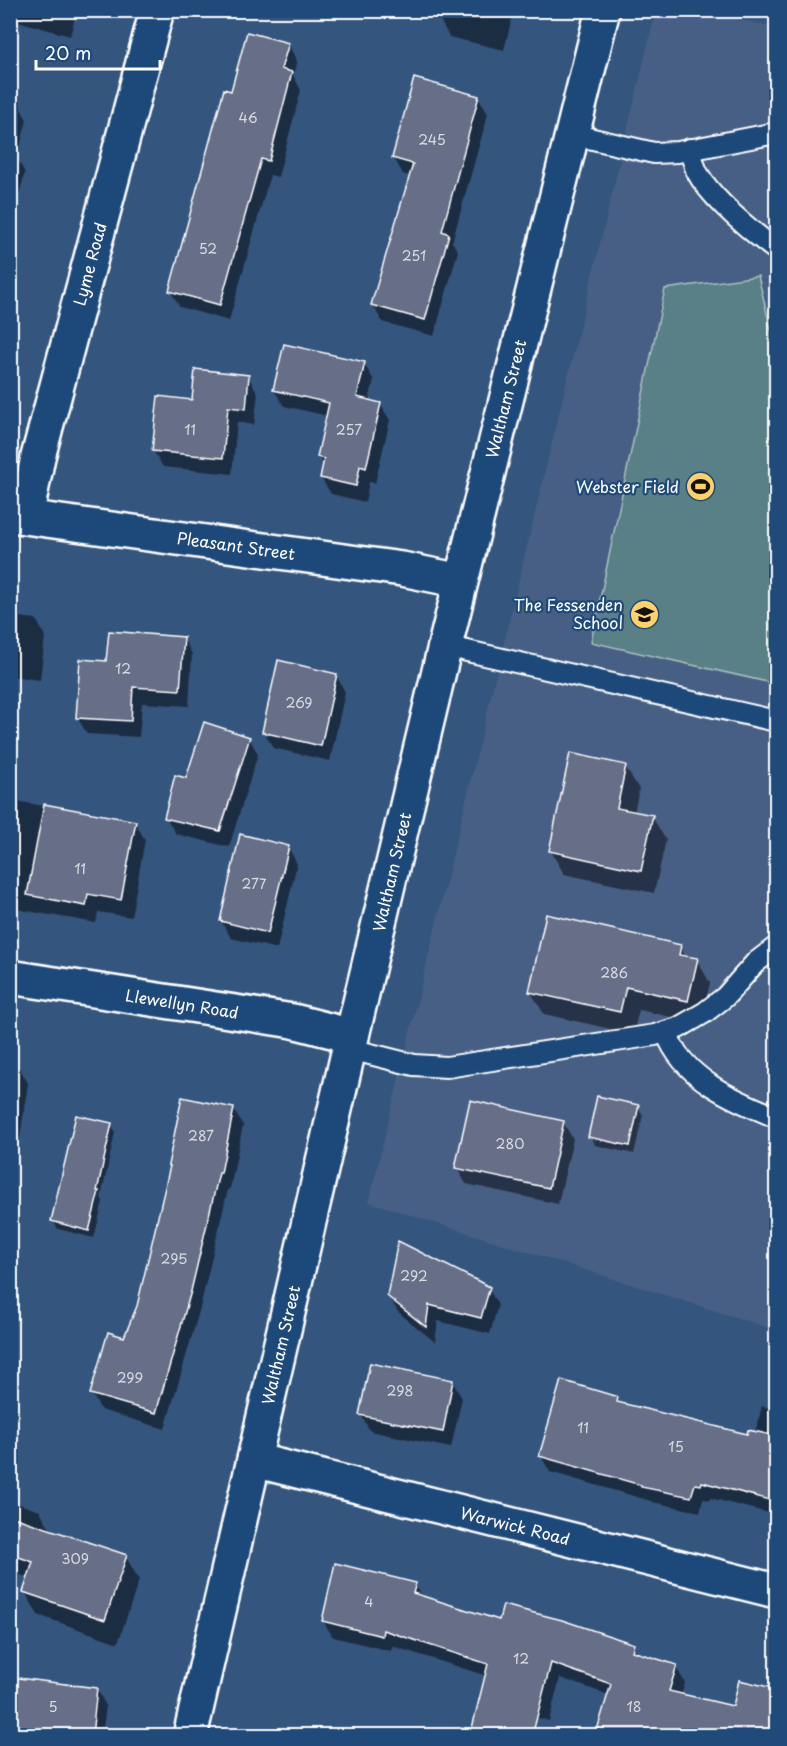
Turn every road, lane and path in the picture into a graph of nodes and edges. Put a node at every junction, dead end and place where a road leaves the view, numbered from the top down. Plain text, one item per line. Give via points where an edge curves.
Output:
1 (157, 10) edge
2 (603, 10) edge
3 (777, 133) edge
4 (571, 134) junction
5 (690, 150) junction
6 (777, 250) edge
7 (18, 516) edge
8 (461, 581) junction
9 (445, 646) junction
10 (777, 721) edge
11 (777, 947) edge
12 (10, 977) edge
13 (666, 1032) junction
14 (351, 1043) junction
15 (777, 1117) edge
16 (254, 1460) junction
17 (777, 1591) edge
18 (190, 1736) edge

1 - 7 street, Lyme Road via 38,457
2 - 4 street, Waltham Street
3 - 5 lane
4 - 5 lane via 654,153
4 - 8 street, Waltham Street
5 - 6 lane via 707,186
7 - 8 street, Pleasant Street via 402,569
8 - 9 street, Waltham Street
9 - 10 lane
9 - 14 street, Waltham Street
11 - 13 lane via 755,963 715,1005
12 - 14 street, Llewellyn Road via 294,1021
13 - 14 lane via 447,1067 414,1065
13 - 15 lane via 675,1052 705,1081
14 - 16 street, Waltham Street
16 - 17 street, Warwick Road
16 - 18 street, Waltham Street

